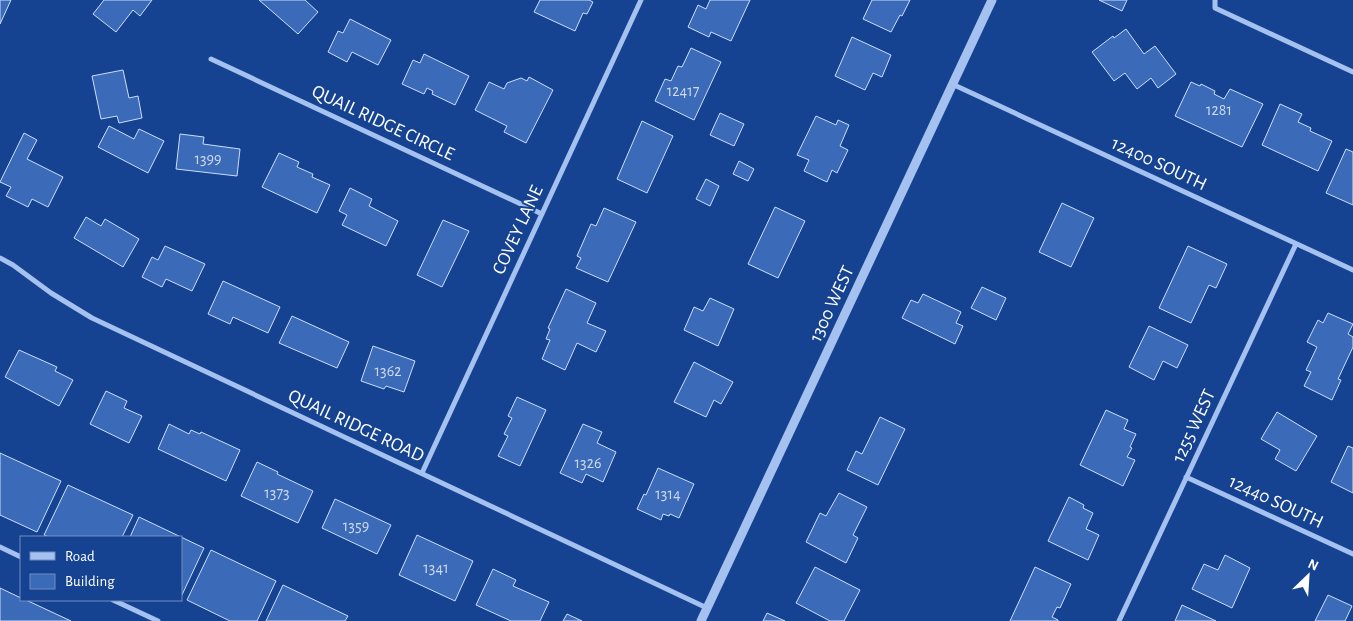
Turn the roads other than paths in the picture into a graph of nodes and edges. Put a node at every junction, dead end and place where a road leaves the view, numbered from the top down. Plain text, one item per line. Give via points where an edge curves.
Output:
1 (641, 0) edge
2 (992, 0) edge
3 (1215, 0) edge
4 (211, 59) dead end
5 (1353, 72) edge
6 (952, 84) junction
7 (542, 214) junction
8 (1296, 244) junction
9 (0, 258) edge
10 (1353, 270) edge
11 (422, 473) junction
12 (1186, 477) junction
13 (0, 547) edge
14 (1353, 554) edge
15 (20, 557) edge
16 (115, 601) edge
17 (707, 608) junction
18 (158, 621) edge
19 (701, 621) edge
20 (1119, 621) edge

1 - 7 street, COVEY LANE
2 - 6 street, 1300 WEST
3 - 5 street via 1216,8
4 - 7 street, QUAIL RIDGE CIRCLE
6 - 8 street, 12400 SOUTH
6 - 17 street, 1300 WEST
7 - 11 street, COVEY LANE
8 - 10 street, 12400 SOUTH
8 - 12 street, 1255 WEST
9 - 11 street, QUAIL RIDGE ROAD via 92,318
11 - 17 street, QUAIL RIDGE ROAD
12 - 14 street, 12440 SOUTH
12 - 20 street, 1255 WEST
13 - 15 street
16 - 18 street
17 - 19 street, 1300 WEST

